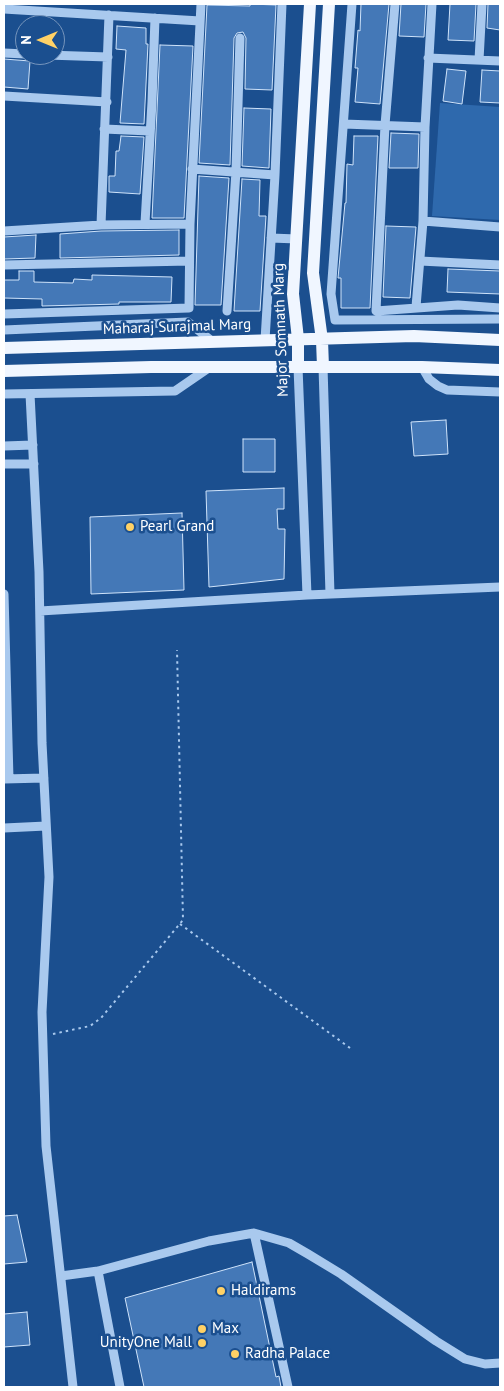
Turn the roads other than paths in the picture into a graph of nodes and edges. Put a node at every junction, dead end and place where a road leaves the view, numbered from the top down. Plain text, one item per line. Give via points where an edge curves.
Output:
1 (201, 4) edge
2 (282, 4) edge
3 (310, 4) edge
4 (329, 4) edge
5 (352, 4) edge
6 (394, 4) edge
7 (432, 4) edge
8 (482, 4) edge
9 (4, 9) edge
10 (109, 16) junction
11 (155, 18) junction
12 (200, 21) junction
13 (240, 38) dead end
14 (65, 56) edge
15 (108, 57) junction
16 (428, 58) junction
17 (479, 60) junction
18 (500, 61) edge
19 (4, 96) edge
20 (106, 102) junction
21 (344, 124) junction
22 (385, 125) junction
23 (425, 127) junction
24 (104, 129) junction
25 (150, 131) junction
26 (192, 169) junction
27 (236, 171) junction
28 (275, 175) junction
29 (423, 221) junction
30 (145, 223) junction
31 (190, 224) junction
32 (101, 225) junction
33 (500, 227) edge
34 (4, 231) edge
35 (270, 238) junction
36 (297, 239) junction
37 (189, 261) junction
38 (420, 261) junction
39 (4, 265) edge
40 (500, 265) edge
41 (416, 307) junction
42 (500, 308) edge
43 (227, 311) dead end
44 (4, 314) edge
45 (500, 319) edge
46 (4, 330) edge
47 (298, 339) junction
48 (265, 340) junction
49 (322, 340) junction
50 (500, 340) edge
51 (213, 342) junction
52 (4, 348) edge
53 (211, 367) junction
54 (298, 367) junction
55 (323, 367) junction
56 (422, 367) junction
57 (500, 370) edge
58 (4, 371) edge
59 (500, 392) edge
60 (4, 394) edge
61 (30, 394) junction
62 (32, 445) junction
63 (4, 446) edge
64 (4, 464) edge
65 (34, 464) junction
66 (500, 587) edge
67 (4, 594) edge
68 (330, 594) junction
69 (306, 595) junction
70 (40, 611) junction
71 (44, 778) junction
72 (7, 779) edge
73 (46, 826) junction
74 (4, 828) edge
75 (254, 1233) junction
76 (98, 1271) junction
77 (60, 1276) junction
78 (500, 1363) edge
79 (73, 1387) edge
80 (120, 1387) edge
81 (288, 1387) edge

1 - 12 street
2 - 28 street
3 - 36 main road, Major Somnath Marg
4 - 49 main road via 313,273
5 - 21 street
6 - 22 street
7 - 16 street
8 - 17 street
9 - 10 street
10 - 11 street
10 - 15 street
11 - 12 street
11 - 25 street
12 - 26 street
13 - 27 street
14 - 15 street
15 - 20 street
16 - 17 street
16 - 23 street
17 - 18 street
19 - 20 street
20 - 24 street
21 - 22 street
21 - 45 street via 331,294 335,320
22 - 23 street
22 - 41 street via 376,311
23 - 29 street
24 - 25 street
24 - 32 street
25 - 30 street
26 - 27 street
26 - 31 street
27 - 28 street
27 - 43 street
28 - 35 street
29 - 33 street
29 - 38 street
30 - 31 street
30 - 32 street
31 - 37 street
32 - 34 street
35 - 36 street
35 - 48 street
36 - 47 main road, Major Somnath Marg via 293,294
37 - 39 street
37 - 44 street via 189,308
38 - 40 street
38 - 41 street
41 - 42 street
46 - 51 street via 188,322
47 - 48 main road, Maharaj Surajmal Marg
47 - 49 main road, Maharaj Surajmal Marg
47 - 54 main road, Major Somnath Marg
48 - 51 main road, Maharaj Surajmal Marg
49 - 50 main road, Maharaj Surajmal Marg via 414,336
49 - 55 main road
51 - 52 main road, Maharaj Surajmal Marg
53 - 54 main road
53 - 58 main road
53 - 61 street via 175,391
54 - 55 main road
54 - 69 street, Major Somnath Marg
55 - 56 main road
55 - 68 street
56 - 57 main road
56 - 59 street via 429,379 446,390
60 - 61 street
61 - 62 street
62 - 63 street
62 - 65 street
64 - 65 street
65 - 70 street
66 - 68 street
67 - 72 street
68 - 69 street
69 - 70 street
70 - 71 street
71 - 72 street
71 - 73 street
73 - 74 street
73 - 77 street via 49,877 42,1012 46,1146
75 - 76 street via 209,1241
75 - 78 street via 308,1254 465,1359 485,1364
75 - 81 street
76 - 77 street
76 - 80 street
77 - 79 street

